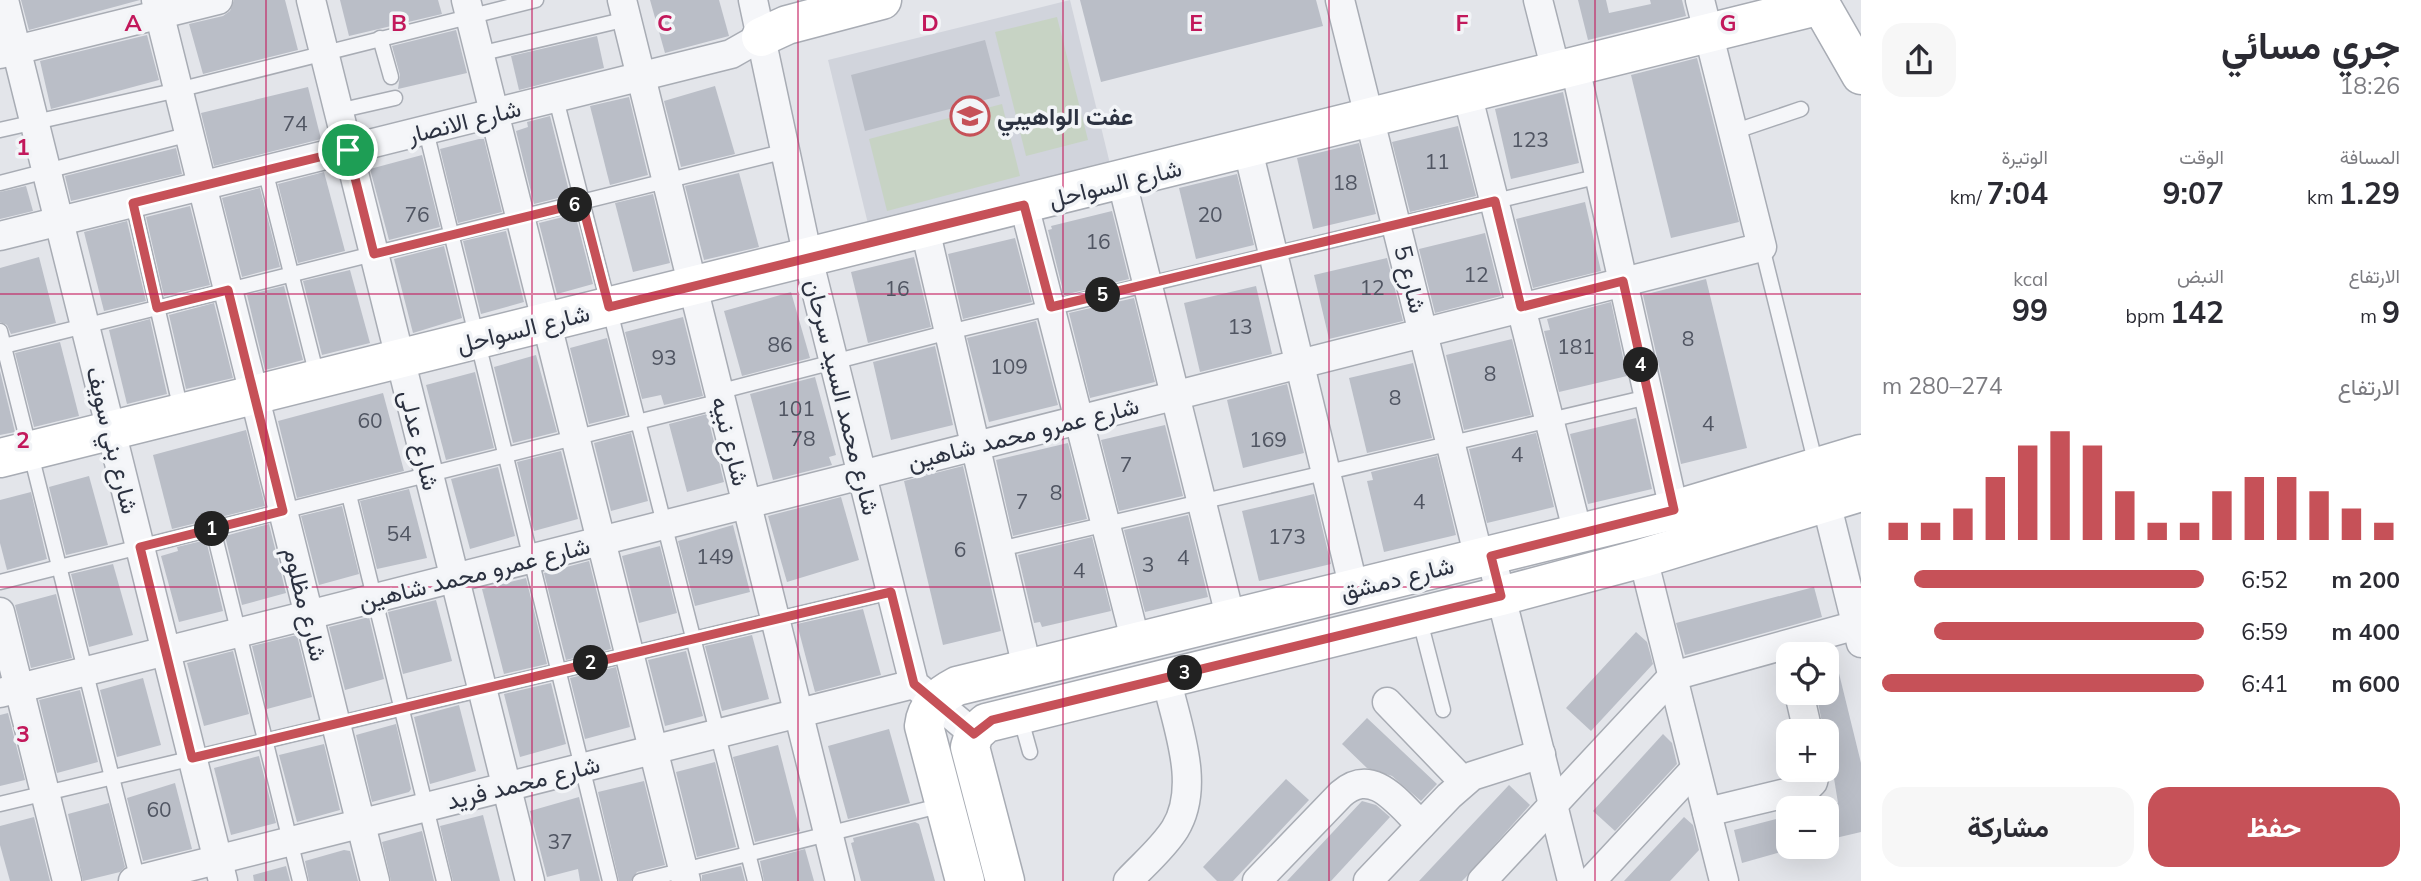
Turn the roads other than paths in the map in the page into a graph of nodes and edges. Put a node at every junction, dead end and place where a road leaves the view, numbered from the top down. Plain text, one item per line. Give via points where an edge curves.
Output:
1 (4, 0) edge
2 (218, 0) edge
3 (311, 0) edge
4 (536, 0) edge
5 (753, 0) edge
6 (882, 0) edge
7 (1340, 0) edge
8 (1538, 0) edge
9 (1819, 3) edge
10 (158, 7) edge
11 (468, 8) edge
12 (624, 10) edge
13 (1704, 16) edge
14 (761, 37) junction
15 (380, 38) junction
16 (8, 52) edge
17 (323, 52) junction
18 (479, 54) junction
19 (1566, 69) junction
20 (1860, 70) edge
21 (391, 77) dead end
22 (641, 78) junction
23 (178, 90) junction
24 (1467, 93) junction
25 (395, 98) dead end
26 (556, 99) junction
27 (1801, 109) dead end
28 (338, 111) junction
29 (494, 114) junction
30 (1369, 118) junction
31 (34, 122) junction
32 (0, 130) edge
33 (426, 131) junction
34 (1732, 132) junction
35 (190, 134) junction
36 (348, 150) junction
37 (1248, 150) junction
38 (786, 151) junction
39 (265, 170) junction
40 (46, 171) junction
41 (1600, 176) junction
42 (667, 182) junction
43 (1122, 182) junction
44 (0, 183) edge
45 (202, 186) junction
46 (1495, 201) junction
47 (133, 203) junction
48 (582, 203) junction
49 (1024, 205) junction
50 (520, 218) junction
51 (59, 221) junction
52 (1397, 225) junction
53 (925, 229) junction
54 (451, 235) junction
55 (0, 236) edge
56 (1762, 247) junction
57 (374, 254) junction
58 (1273, 254) junction
59 (808, 258) junction
60 (292, 275) junction
61 (1623, 281) junction
62 (1148, 284) junction
63 (693, 287) junction
64 (228, 290) junction
65 (609, 307) junction
66 (1051, 307) junction
67 (1521, 307) junction
68 (157, 308) junction
69 (547, 323) junction
70 (85, 326) junction
71 (0, 331) edge
72 (949, 332) junction
73 (1424, 332) junction
74 (477, 340) junction
75 (2, 346) edge
76 (400, 359) junction
77 (834, 361) junction
78 (1300, 363) junction
79 (318, 379) junction
80 (254, 395) junction
81 (1175, 395) junction
82 (720, 396) junction
83 (1648, 397) junction
84 (182, 413) junction
85 (1080, 419) junction
86 (1549, 420) junction
87 (638, 422) junction
88 (111, 430) junction
89 (575, 438) junction
90 (1450, 442) junction
91 (976, 445) junction
92 (15, 454) edge
93 (1861, 454) edge
94 (505, 455) junction
95 (1328, 472) junction
96 (429, 474) junction
97 (862, 474) junction
98 (1835, 488) edge
99 (349, 495) junction
100 (1202, 501) junction
101 (746, 504) junction
102 (1674, 510) junction
103 (283, 511) junction
104 (1107, 523) junction
105 (664, 525) junction
106 (213, 529) junction
107 (1578, 534) junction
108 (601, 540) junction
109 (140, 547) junction
110 (1000, 549) junction
111 (1485, 557) junction
112 (531, 558) junction
113 (1643, 558) junction
114 (59, 567) junction
115 (455, 578) junction
116 (0, 582) edge
117 (1354, 589) junction
118 (891, 592) junction
119 (1501, 596) junction
120 (375, 598) junction
121 (0, 612) edge
122 (309, 615) junction
123 (1419, 616) junction
124 (775, 620) junction
125 (1231, 620) junction
126 (239, 633) junction
127 (1859, 634) edge
128 (694, 639) junction
129 (1821, 642) edge
130 (1136, 643) junction
131 (166, 651) junction
132 (1776, 652) edge
133 (629, 654) junction
134 (1027, 668) junction
135 (85, 671) junction
136 (558, 671) junction
137 (1673, 676) junction
138 (1166, 677) junction
139 (482, 689) junction
140 (10, 691) edge
141 (924, 693) junction
142 (1387, 702) dead end
143 (402, 708) junction
144 (1443, 710) dead end
145 (798, 713) junction
146 (1019, 713) junction
147 (335, 724) junction
148 (718, 733) junction
149 (974, 734) junction
150 (266, 741) junction
151 (653, 750) junction
152 (1030, 752) dead end
153 (1541, 754) junction
154 (192, 758) junction
155 (582, 768) junction
156 (1695, 769) junction
157 (112, 777) junction
158 (1464, 782) junction
159 (1813, 782) edge
160 (506, 787) junction
161 (45, 793) junction
162 (0, 804) edge
163 (944, 804) junction
164 (1552, 805) junction
165 (426, 807) junction
166 (1707, 812) junction
167 (360, 824) junction
168 (1421, 825) junction
169 (828, 834) junction
170 (290, 841) junction
171 (748, 853) junction
172 (220, 870) edge
173 (685, 876) edge
174 (1720, 878) edge
175 (66, 881) edge
176 (136, 881) edge
177 (300, 881) edge
178 (375, 881) edge
179 (444, 881) edge
180 (530, 881) edge
181 (610, 881) edge
182 (640, 881) edge
183 (755, 881) edge
184 (840, 881) edge
185 (965, 881) edge
186 (1005, 881) edge
187 (1128, 881) edge
188 (1257, 881) edge
189 (1368, 881) edge
190 (1482, 881) edge
191 (1572, 881) edge
192 (1591, 881) edge

1 - 16 street, شارع بني سويف
2 - 10 street
3 - 17 street, شارع عدلى
4 - 11 lane
5 - 14 street, شارع محمد السيد سرحان
6 - 14 street via 787,25
7 - 30 street, شارع 5
8 - 19 street
9 - 13 street, شارع السواحل
9 - 20 street
10 - 16 street
10 - 23 street, شارع مظلوم
11 - 15 lane
11 - 18 street
12 - 18 lane
12 - 22 street, شارع نبيه
13 - 19 street, شارع السواحل
13 - 34 street
14 - 22 street, شارع الانصار via 731,54
14 - 38 street, شارع محمد السيد سرحان
15 - 17 lane
15 - 21 lane
16 - 31 street, شارع بني سويف
17 - 23 lane
17 - 28 street, شارع عدلى
18 - 29 street
19 - 24 street, شارع السواحل
19 - 41 street
22 - 26 street, شارع الانصار
22 - 42 street, شارع نبيه
23 - 31 lane
23 - 35 street, شارع مظلوم
24 - 30 street, شارع السواحل
24 - 46 street
25 - 28 lane
26 - 29 street, شارع الانصار
26 - 48 lane
27 - 34 lane
28 - 36 street, شارع عدلى
29 - 33 street, شارع الانصار
29 - 50 street
30 - 37 street, شارع السواحل
30 - 52 street, شارع 5
31 - 32 lane
31 - 40 street, شارع بني سويف
33 - 36 street, شارع الانصار
33 - 54 lane
34 - 56 street
35 - 40 lane
35 - 45 street, شارع مظلوم
36 - 39 street, شارع الانصار
36 - 57 street, شارع عدلى
37 - 43 street, شارع السواحل
37 - 58 street
38 - 42 lane
38 - 59 street, شارع محمد السيد سرحان
39 - 45 street, شارع الانصار
39 - 60 lane
40 - 44 lane
40 - 51 street, شارع بني سويف
41 - 46 lane
41 - 61 street
42 - 48 lane
42 - 63 street, شارع نبيه
43 - 49 street, شارع السواحل
43 - 62 street
45 - 47 street, شارع الانصار
45 - 64 street, شارع مظلوم
46 - 52 lane
46 - 67 street
47 - 51 street, شارع الانصار
47 - 68 lane
48 - 50 lane
48 - 65 lane
49 - 53 street, شارع السواحل
49 - 66 street
50 - 54 lane
50 - 69 street
51 - 55 street, شارع الانصار
51 - 70 street, شارع بني سويف
52 - 58 lane
52 - 73 street, شارع 5
53 - 59 street, شارع السواحل
53 - 72 street
54 - 57 lane
54 - 74 lane
56 - 61 street, شارع عمرو محمد شاهين
56 - 98 lane
57 - 60 lane
57 - 76 street, شارع عدلى
58 - 62 lane
58 - 78 street
59 - 63 street, شارع السواحل
59 - 77 street, شارع محمد السيد سرحان
60 - 64 lane
60 - 79 lane
61 - 67 street, شارع عمرو محمد شاهين
61 - 83 street
62 - 66 lane
62 - 81 street
63 - 65 street, شارع السواحل
63 - 82 street, شارع نبيه
64 - 68 lane
64 - 80 street, شارع مظلوم
65 - 69 street, شارع السواحل
65 - 87 lane
66 - 72 lane
66 - 85 street
67 - 73 street, شارع عمرو محمد شاهين
67 - 86 street
68 - 70 lane
68 - 84 lane
69 - 74 street, شارع السواحل
69 - 89 street
70 - 75 lane
70 - 88 street, شارع بني سويف
71 - 75 lane
72 - 77 lane
72 - 91 street
73 - 78 street, شارع عمرو محمد شاهين
73 - 90 street, شارع 5
74 - 76 street, شارع السواحل
74 - 94 lane
75 - 92 lane
76 - 79 street, شارع السواحل
76 - 96 street, شارع عدلى
77 - 82 lane
77 - 97 street, شارع محمد السيد سرحان
78 - 81 street, شارع عمرو محمد شاهين
78 - 95 street
79 - 80 street, شارع السواحل
80 - 84 street, شارع السواحل
80 - 103 street, شارع مظلوم
81 - 85 street, شارع عمرو محمد شاهين
81 - 100 street
82 - 87 lane
82 - 101 street, شارع نبيه
83 - 86 lane
83 - 102 street
84 - 88 street, شارع السواحل
85 - 91 street, شارع عمرو محمد شاهين
85 - 104 street
86 - 90 lane
86 - 107 street
87 - 89 lane
87 - 105 lane
88 - 92 street, شارع السواحل
88 - 109 street, شارع بني سويف
89 - 94 lane
89 - 108 street
90 - 95 lane
90 - 111 street, شارع 5
91 - 97 street, شارع عمرو محمد شاهين
91 - 110 street
92 - 114 lane
93 - 98 street, شارع دمشق
94 - 96 lane
94 - 112 lane
95 - 100 lane
95 - 117 street
96 - 99 lane
96 - 115 street, شارع عدلى
97 - 101 street, شارع عمرو محمد شاهين
97 - 118 street, شارع محمد السيد سرحان
98 - 102 street, شارع دمشق
98 - 113 street, شارع دمشق
98 - 127 street
99 - 103 lane
99 - 120 lane
100 - 104 lane
100 - 125 street
101 - 105 street, شارع عمرو محمد شاهين
101 - 124 street, شارع نبيه
102 - 107 street, شارع دمشق
103 - 106 lane
103 - 122 street, شارع مظلوم
104 - 110 lane
104 - 130 street
105 - 108 street, شارع عمرو محمد شاهين
105 - 128 lane
106 - 109 lane
106 - 126 lane
107 - 111 street, شارع دمشق
108 - 112 street, شارع عمرو محمد شاهين
108 - 133 street
109 - 114 lane
109 - 131 street, شارع بني سويف
110 - 134 street
111 - 117 street, شارع دمشق
111 - 119 street, شارع 5
112 - 115 street, شارع عمرو محمد شاهين
112 - 136 lane
113 - 119 street, شارع دمشق
113 - 137 street
114 - 116 lane
114 - 135 lane
115 - 120 street, شارع عمرو محمد شاهين
115 - 139 street, شارع عدلى
117 - 125 street, شارع دمشق
118 - 124 lane
118 - 141 street, شارع محمد السيد سرحان
119 - 123 street, شارع دمشق
119 - 153 street, شارع 5
120 - 122 street, شارع عمرو محمد شاهين
120 - 143 lane
121 - 140 street
122 - 126 street, شارع عمرو محمد شاهين
122 - 147 street, شارع مظلوم
123 - 138 street, شارع دمشق
123 - 144 lane
124 - 128 lane
124 - 145 street, شارع نبيه
125 - 130 street, شارع دمشق
126 - 131 street, شارع عمرو محمد شاهين
126 - 150 lane
127 - 129 street
128 - 133 lane
128 - 148 lane
130 - 134 street, شارع دمشق
131 - 135 street, شارع عمرو محمد شاهين
131 - 154 street, شارع بني سويف
132 - 137 street
133 - 136 lane
133 - 151 street
134 - 141 street, شارع دمشق
135 - 140 street, شارع عمرو محمد شاهين
135 - 157 lane
136 - 139 lane
136 - 155 lane
137 - 156 street
137 - 164 street
138 - 146 street, شارع دمشق
138 - 187 street via 1187,779 1185,803 1169,837
139 - 143 lane
139 - 160 street, شارع عدلى
140 - 161 street
141 - 145 street, شارع محمد فريد
141 - 149 street
141 - 163 street via 924,726
142 - 158 street
143 - 147 lane
143 - 165 lane
145 - 148 street, شارع محمد فريد
145 - 169 street, شارع نبيه
146 - 149 street, شارع دمشق via 986,723
146 - 152 lane
147 - 150 lane
147 - 167 street, شارع مظلوم
148 - 151 street, شارع محمد فريد
148 - 171 lane
149 - 186 street via 971,753
150 - 154 lane
150 - 170 lane
151 - 155 street, شارع محمد فريد
151 - 173 street
153 - 158 street via 1492,768
153 - 164 street, شارع 5
154 - 157 lane
154 - 172 street, شارع بني سويف
155 - 160 street, شارع محمد فريد
155 - 181 lane
156 - 166 street
156 - 192 street
157 - 161 lane
157 - 176 lane
158 - 168 street
159 - 166 street via 1807,788
160 - 165 street, شارع محمد فريد
160 - 180 street, شارع عدلى
161 - 162 lane
161 - 175 street
163 - 169 lane
163 - 185 street
164 - 190 street
164 - 191 street, شارع 5
165 - 167 street, شارع محمد فريد
165 - 179 lane
166 - 174 street
167 - 170 street, شارع محمد فريد
167 - 178 street, شارع مظلوم
168 - 188 street via 1385,791 1357,783 1340,794
168 - 189 street
169 - 171 lane
169 - 184 street, شارع نبيه
170 - 172 street, شارع محمد فريد
170 - 177 lane
171 - 173 lane
171 - 183 lane
172 - 176 street, شارع محمد فريد
173 - 182 lane

